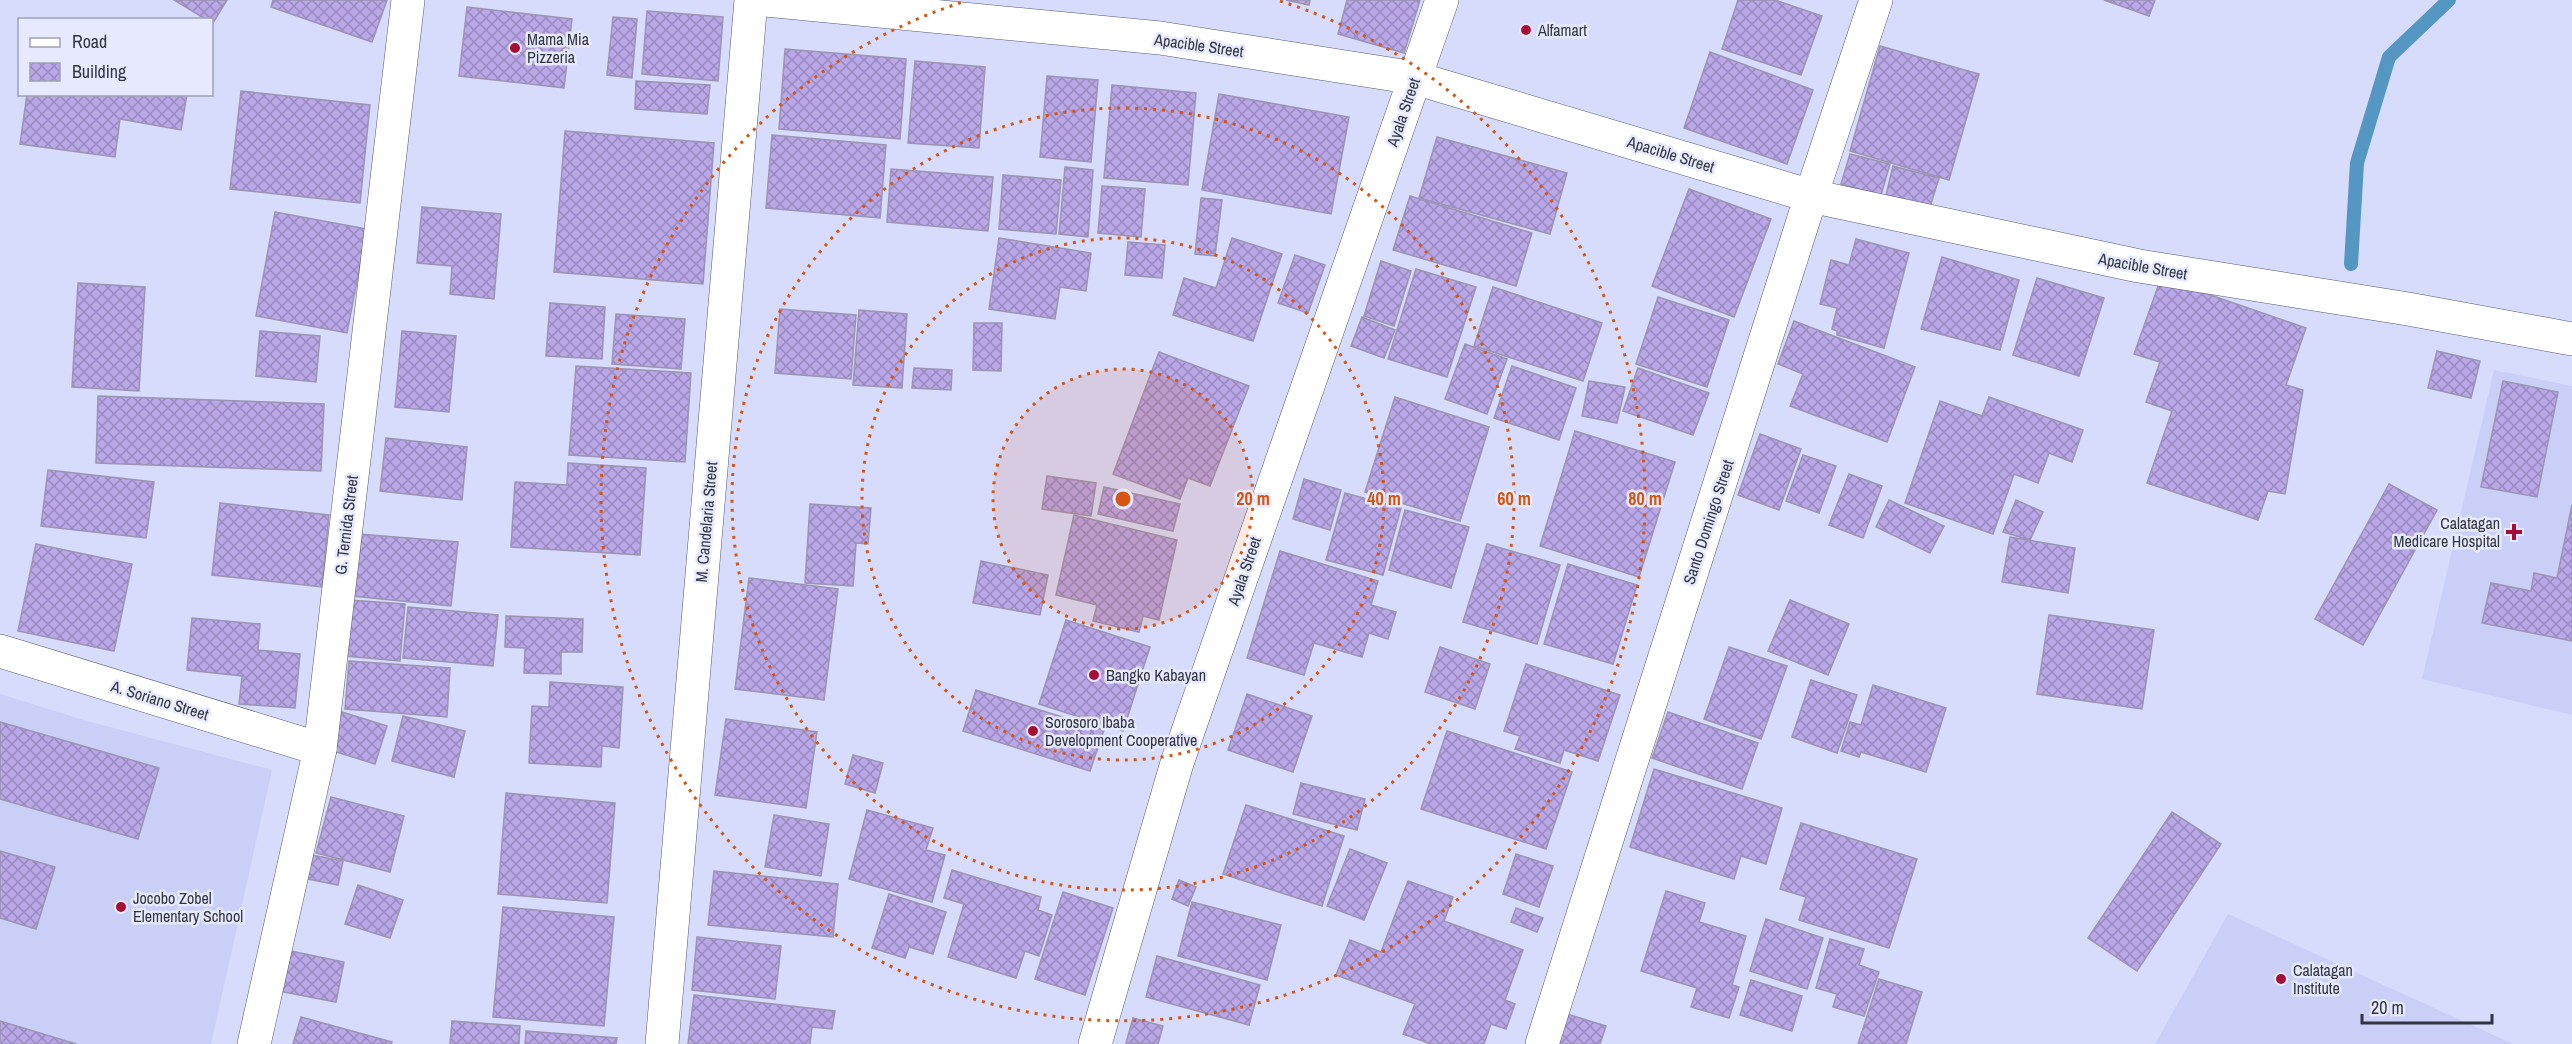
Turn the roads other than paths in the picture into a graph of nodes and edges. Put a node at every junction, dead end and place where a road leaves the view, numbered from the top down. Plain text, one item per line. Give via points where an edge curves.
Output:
1 (408, 0) edge
2 (751, 0) edge
3 (766, 0) edge
4 (1442, 0) edge
5 (1876, 0) edge
6 (1415, 78) junction
7 (1811, 196) junction
8 (2572, 339) edge
9 (0, 651) edge
10 (320, 749) junction
11 (254, 1044) edge
12 (662, 1044) edge
13 (1095, 1044) edge
14 (1542, 1044) edge

1 - 10 street, G. Ternida Street
2 - 12 street, M. Candelaria Street
3 - 6 street, Apacible Street via 1160,38
4 - 6 street, Ayala Street
5 - 7 street, Santo Domingo Street
6 - 7 street, Apacible Street
6 - 13 street, Ayala Street via 1177,763
7 - 8 street, Apacible Street via 2139,266
7 - 14 street, Santo Domingo Street
9 - 10 street, A. Soriano Street
10 - 11 street, G. Ternida Street

